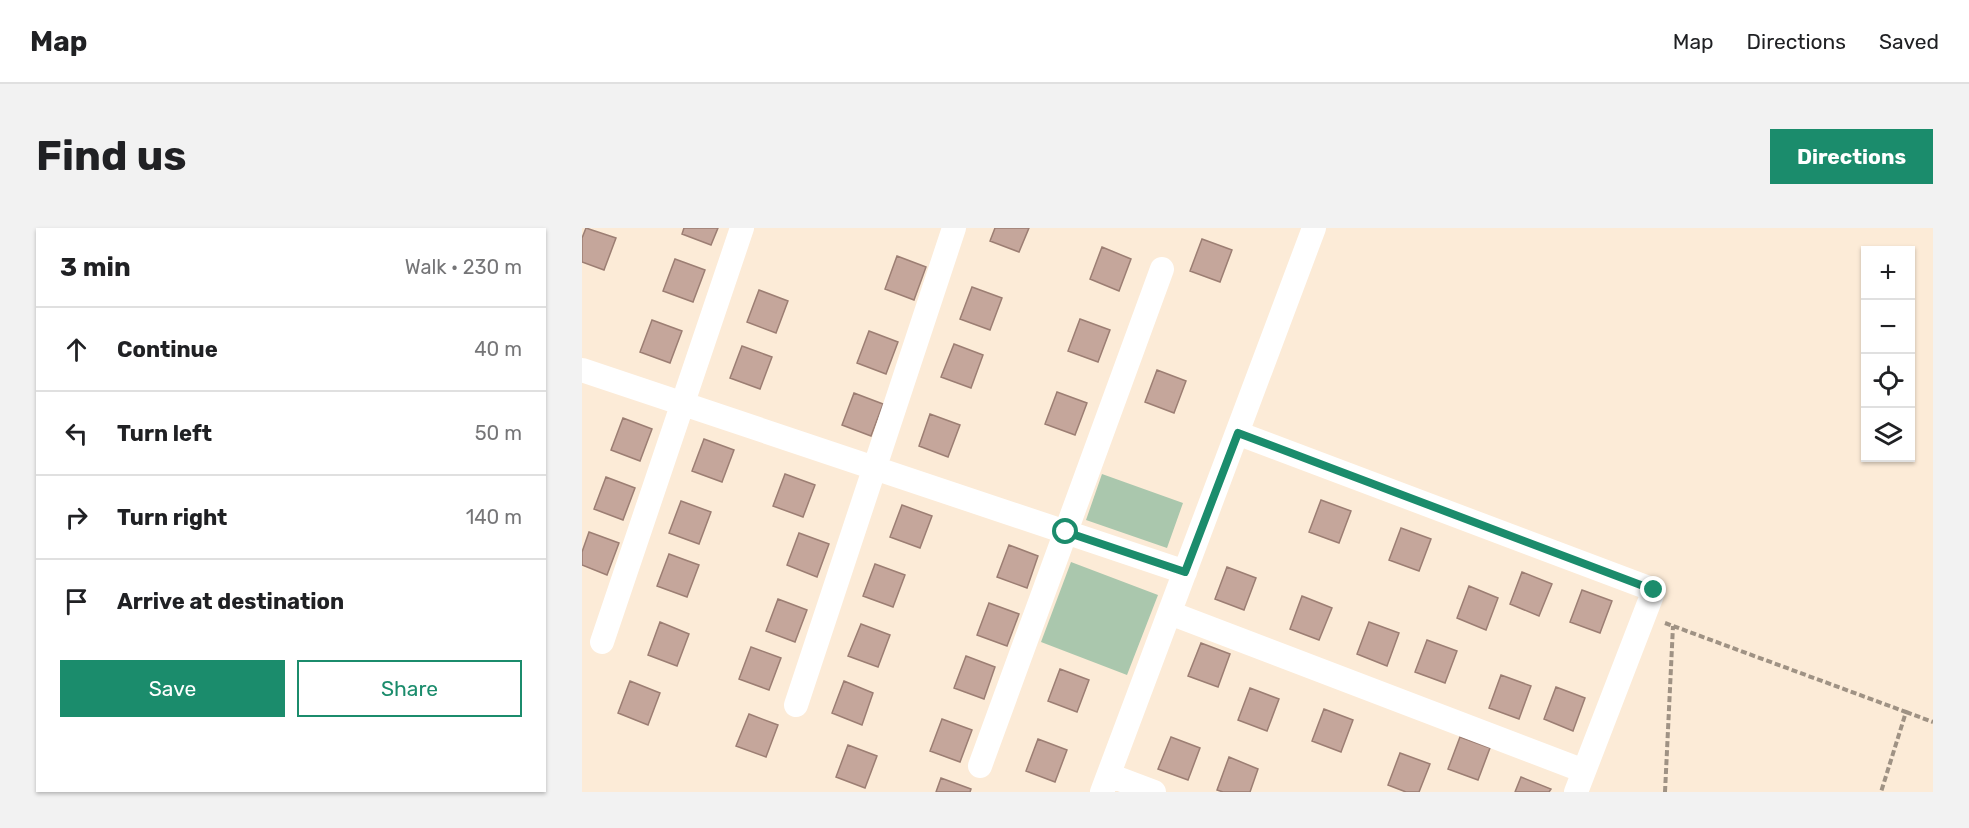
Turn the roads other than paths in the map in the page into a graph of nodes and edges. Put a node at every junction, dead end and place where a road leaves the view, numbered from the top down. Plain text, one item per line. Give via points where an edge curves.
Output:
1 (742, 228) edge
2 (954, 228) edge
3 (1314, 228) edge
4 (1162, 269) dead end
5 (582, 370) edge
6 (683, 404) junction
7 (1238, 433) junction
8 (875, 468) junction
9 (1066, 532) junction
10 (1185, 572) junction
11 (1170, 613) junction
12 (602, 642) dead end
13 (796, 705) dead end
14 (980, 766) dead end
15 (1580, 782) edge
16 (1106, 783) edge
17 (1154, 792) edge

1 - 6 street
2 - 8 street
3 - 7 street
4 - 9 street
5 - 6 street
6 - 8 street
6 - 12 street
7 - 10 street
7 - 15 street via 1654,590
8 - 9 street
8 - 13 street
9 - 10 street
9 - 14 street
10 - 11 street
11 - 15 street
11 - 16 street
16 - 17 street

